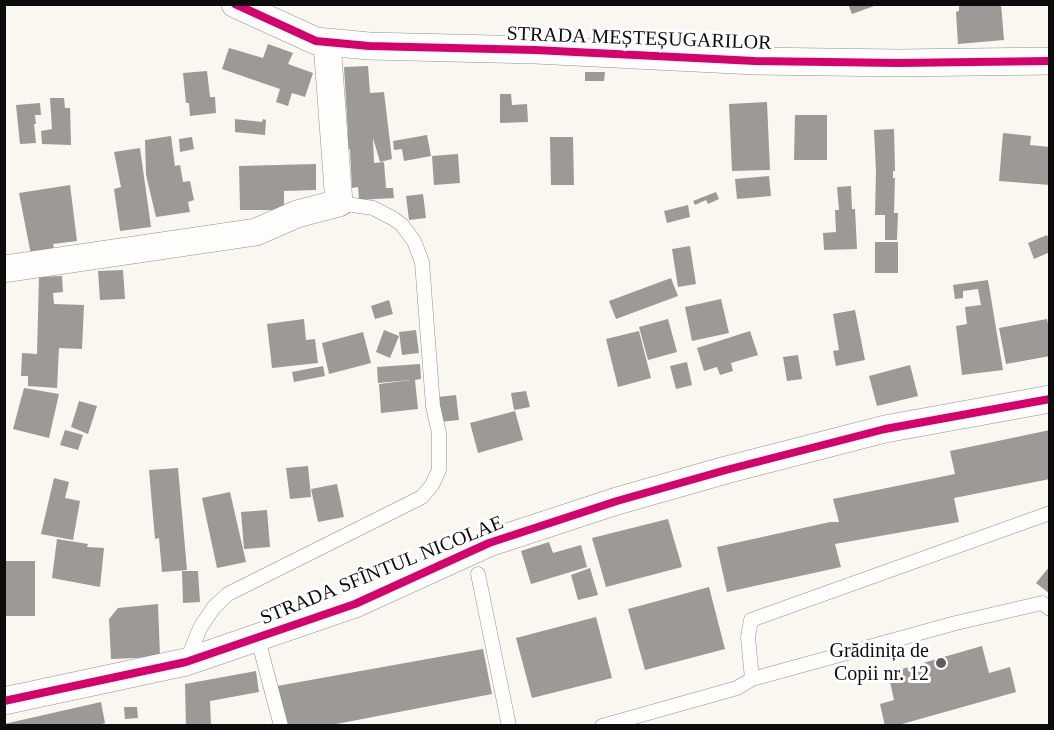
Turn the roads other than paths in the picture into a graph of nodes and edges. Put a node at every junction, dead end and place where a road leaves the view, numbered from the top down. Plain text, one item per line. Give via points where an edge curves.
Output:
1 (235, 4) edge
2 (327, 43) junction
3 (1050, 60) edge
4 (339, 203) junction
5 (4, 268) edge
6 (1050, 399) edge
7 (1050, 513) edge
8 (478, 574) dead end
9 (1050, 609) edge
10 (258, 639) junction
11 (186, 662) junction
12 (752, 679) junction
13 (4, 701) edge
14 (281, 726) edge
15 (509, 726) edge
16 (602, 726) edge

1 - 2 street, STRADA MEȘTEȘUGARILOR
2 - 3 street, STRADA MEȘTEȘUGARILOR via 766,61
2 - 4 street
4 - 5 street via 297,214 256,232
4 - 11 lane, STRADA SFÎNTUL NICOLAE via 373,208 394,219 409,233 422,262 440,470 422,496 228,594 200,628
6 - 10 street, STRADA SFÎNTUL NICOLAE via 885,429 617,501 489,543 355,604
7 - 12 lane via 751,620 748,637
8 - 15 lane
9 - 12 lane via 1042,603 956,623
10 - 11 street, STRADA SFÎNTUL NICOLAE
10 - 14 lane
11 - 13 street, STRADA SFÎNTUL NICOLAE
12 - 16 lane via 737,688

